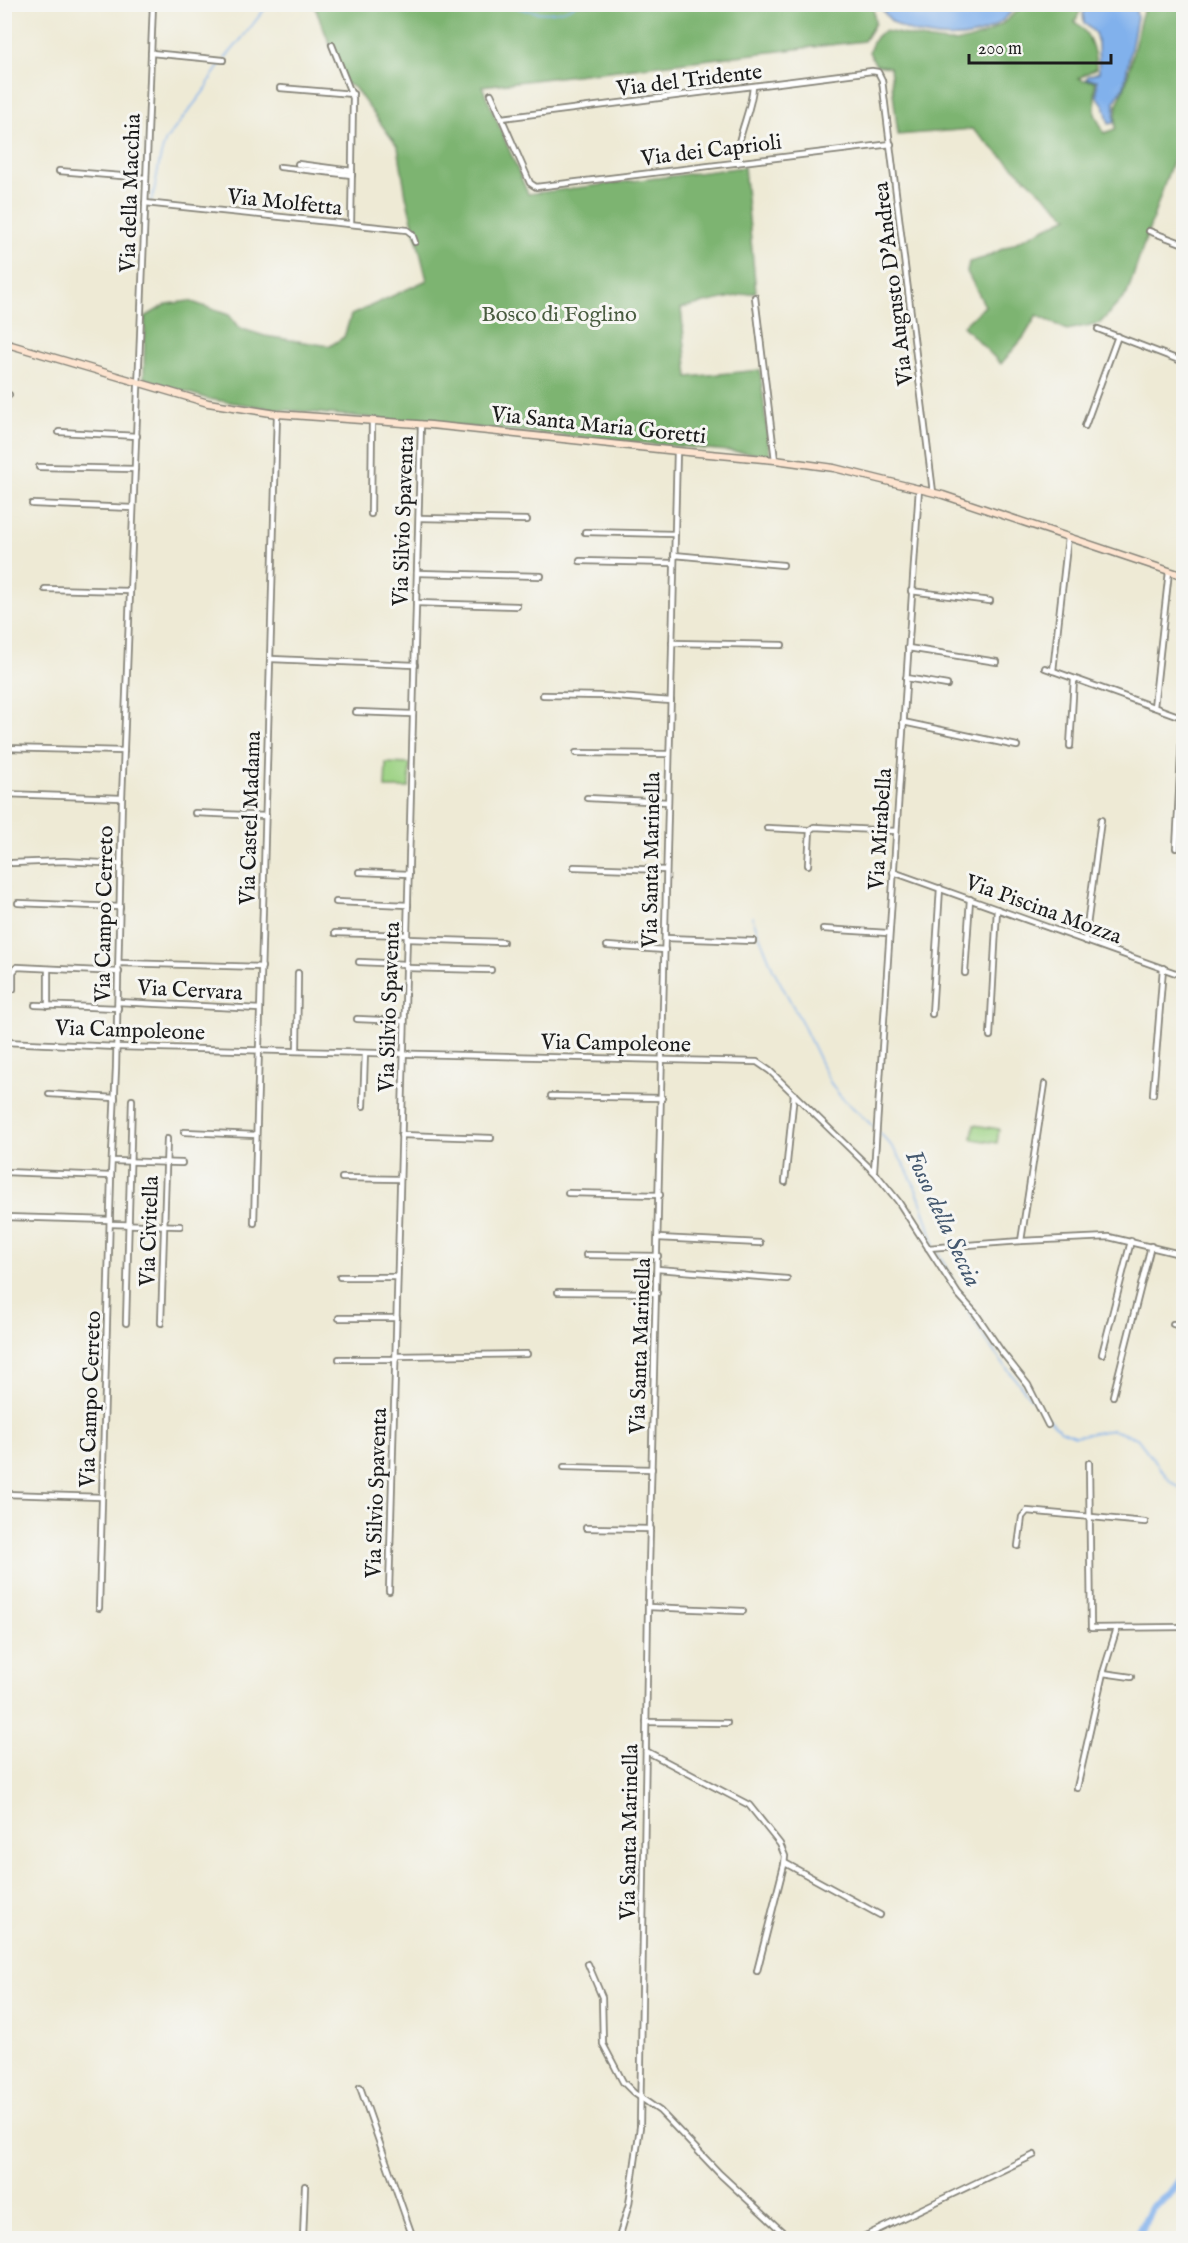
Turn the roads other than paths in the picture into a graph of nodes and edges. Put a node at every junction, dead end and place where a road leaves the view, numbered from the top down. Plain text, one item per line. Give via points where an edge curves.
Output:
1 (153, 4) edge
2 (332, 45) dead end
3 (151, 53) junction
4 (223, 60) dead end
5 (879, 74) joint
6 (753, 87) junction
7 (280, 88) dead end
8 (352, 94) junction
9 (491, 94) dead end
10 (502, 118) junction
11 (891, 144) junction
12 (737, 163) junction
13 (297, 164) dead end
14 (280, 166) dead end
15 (59, 171) dead end
16 (352, 173) junction
17 (146, 178) junction
18 (146, 203) junction
19 (351, 224) junction
20 (1149, 231) dead end
21 (415, 242) dead end
22 (1183, 243) edge
23 (755, 297) dead end
24 (1098, 329) dead end
25 (1118, 336) junction
26 (4, 343) edge
27 (1184, 362) edge
28 (139, 382) junction
29 (277, 414) junction
30 (372, 420) junction
31 (422, 424) junction
32 (1085, 426) dead end
33 (59, 432) dead end
34 (137, 436) junction
35 (677, 452) junction
36 (775, 460) junction
37 (39, 466) dead end
38 (135, 469) junction
39 (919, 488) junction
40 (933, 492) junction
41 (32, 504) dead end
42 (133, 508) junction
43 (371, 514) dead end
44 (419, 518) junction
45 (527, 520) dead end
46 (585, 532) dead end
47 (675, 534) junction
48 (1068, 537) junction
49 (674, 555) junction
50 (580, 561) dead end
51 (674, 563) junction
52 (783, 565) dead end
53 (1169, 571) junction
54 (417, 573) junction
55 (541, 576) dead end
56 (1184, 576) edge
57 (45, 589) dead end
58 (130, 591) junction
59 (911, 591) junction
60 (990, 601) dead end
61 (416, 603) junction
62 (517, 606) dead end
63 (672, 643) junction
64 (782, 645) dead end
65 (908, 648) junction
66 (271, 659) junction
67 (997, 662) dead end
68 (415, 665) junction
69 (1045, 668) dead end
70 (1053, 671) junction
71 (906, 678) junction
72 (1074, 679) junction
73 (947, 685) dead end
74 (543, 695) dead end
75 (671, 701) junction
76 (1154, 707) junction
77 (356, 712) dead end
78 (413, 714) junction
79 (1183, 718) edge
80 (903, 722) junction
81 (1017, 746) dead end
82 (1070, 746) dead end
83 (4, 748) edge
84 (124, 751) junction
85 (576, 753) dead end
86 (669, 754) junction
87 (4, 794) edge
88 (122, 798) junction
89 (587, 798) dead end
90 (668, 801) junction
91 (195, 813) dead end
92 (266, 816) junction
93 (1101, 820) dead end
94 (767, 828) dead end
95 (810, 831) junction
96 (896, 831) junction
97 (1176, 848) dead end
98 (12, 863) dead end
99 (121, 864) junction
100 (808, 865) dead end
101 (574, 867) dead end
102 (666, 870) junction
103 (359, 872) dead end
104 (893, 872) junction
105 (409, 874) junction
106 (940, 888) junction
107 (970, 899) junction
108 (336, 902) dead end
109 (18, 903) dead end
110 (408, 905) junction
111 (120, 907) junction
112 (997, 909) junction
113 (823, 929) dead end
114 (335, 933) dead end
115 (888, 933) junction
116 (407, 937) junction
117 (665, 938) junction
118 (753, 941) dead end
119 (1085, 941) junction
120 (503, 942) dead end
121 (607, 946) dead end
122 (665, 950) junction
123 (359, 962) dead end
124 (119, 963) junction
125 (406, 966) junction
126 (262, 967) junction
127 (1163, 968) junction
128 (48, 969) junction
129 (491, 970) dead end
130 (118, 972) junction
131 (298, 973) dead end
132 (965, 973) dead end
133 (1184, 975) edge
134 (13, 989) dead end
135 (35, 1005) dead end
136 (118, 1005) junction
137 (48, 1006) junction
138 (260, 1009) junction
139 (932, 1014) dead end
140 (357, 1019) dead end
141 (404, 1021) junction
142 (990, 1036) dead end
143 (4, 1042) edge
144 (117, 1047) junction
145 (258, 1049) junction
146 (297, 1050) junction
147 (365, 1053) junction
148 (403, 1054) junction
149 (663, 1060) junction
150 (1045, 1084) dead end
151 (49, 1094) dead end
152 (794, 1094) junction
153 (1153, 1094) dead end
154 (550, 1096) dead end
155 (115, 1098) junction
156 (662, 1098) junction
157 (132, 1100) dead end
158 (363, 1106) dead end
159 (184, 1132) dead end
160 (401, 1134) junction
161 (256, 1135) junction
162 (490, 1138) dead end
163 (167, 1139) dead end
164 (112, 1161) junction
165 (130, 1162) junction
166 (166, 1162) junction
167 (182, 1163) dead end
168 (4, 1172) edge
169 (874, 1172) junction
170 (111, 1176) junction
171 (342, 1178) dead end
172 (400, 1179) junction
173 (785, 1182) dead end
174 (568, 1193) dead end
175 (660, 1195) junction
176 (4, 1217) edge
177 (110, 1222) junction
178 (254, 1223) dead end
179 (129, 1224) junction
180 (164, 1226) junction
181 (180, 1226) dead end
182 (658, 1239) junction
183 (1021, 1240) junction
184 (1131, 1241) junction
185 (760, 1243) dead end
186 (1151, 1246) junction
187 (928, 1248) junction
188 (586, 1255) dead end
189 (658, 1256) junction
190 (1184, 1256) edge
191 (657, 1269) junction
192 (340, 1277) dead end
193 (398, 1277) junction
194 (787, 1279) dead end
195 (558, 1292) dead end
196 (657, 1293) junction
197 (339, 1318) dead end
198 (397, 1318) junction
199 (126, 1323) dead end
200 (161, 1323) dead end
201 (1173, 1323) dead end
202 (1184, 1326) edge
203 (527, 1354) dead end
204 (1102, 1354) dead end
205 (396, 1357) junction
206 (339, 1359) dead end
207 (1113, 1396) dead end
208 (1048, 1425) dead end
209 (1089, 1463) dead end
210 (564, 1467) dead end
211 (652, 1469) junction
212 (4, 1494) edge
213 (102, 1497) junction
214 (1089, 1516) junction
215 (1145, 1522) dead end
216 (586, 1528) dead end
217 (651, 1529) junction
218 (1018, 1546) dead end
219 (389, 1591) dead end
220 (99, 1608) dead end
221 (648, 1608) junction
222 (743, 1611) dead end
223 (1184, 1627) edge
224 (1117, 1628) junction
225 (1103, 1673) junction
226 (1131, 1677) dead end
227 (646, 1722) junction
228 (728, 1723) dead end
229 (646, 1750) junction
230 (1077, 1788) dead end
231 (785, 1863) junction
232 (880, 1915) dead end
233 (588, 1964) dead end
234 (757, 1971) dead end
235 (360, 2087) dead end
236 (640, 2098) junction
237 (1034, 2155) dead end
238 (305, 2187) dead end
239 (303, 2238) edge
240 (413, 2238) edge
241 (619, 2238) edge
242 (789, 2238) edge
243 (861, 2238) edge

1 - 3 street, Via della Macchia
2 - 8 street
3 - 4 street
3 - 17 street, Via della Macchia
5 - 6 street, Via del Tridente via 872,71
5 - 11 street, Via Augusto D'Andrea
6 - 10 street, Via del Tridente
6 - 12 street
7 - 8 street
8 - 16 street
9 - 10 street
10 - 12 street, Via dei Caprioli via 534,187
11 - 12 street, Via dei Caprioli
11 - 40 street, Via Augusto D'Andrea
13 - 16 street
14 - 16 street
15 - 17 street
16 - 19 street
17 - 18 street, Via della Macchia
18 - 19 street, Via Molfetta
18 - 28 street, Via della Macchia
19 - 21 street, Via Molfetta via 407,230
20 - 22 street
23 - 36 street
24 - 25 street
25 - 27 street
25 - 32 street
26 - 28 main road, Via Santa Maria Goretti
28 - 29 main road, Via Santa Maria Goretti via 222,406
28 - 34 street, Via Campo Cerreto
29 - 30 main road, Via Santa Maria Goretti
29 - 66 street, Via Castel Madama
30 - 31 main road, Via Santa Maria Goretti
30 - 43 street
31 - 35 main road, Via Santa Maria Goretti
31 - 44 street, Via Silvio Spaventa
33 - 34 street
34 - 38 street, Via Campo Cerreto
35 - 36 main road, Via Santa Maria Goretti
35 - 47 street, Via Santa Marinella
36 - 39 main road, Via Santa Maria Goretti via 834,468
37 - 38 street
38 - 42 street, Via Campo Cerreto
39 - 40 main road, Via Santa Maria Goretti
39 - 59 street, Via Mirabella
40 - 48 main road, Via Santa Maria Goretti
41 - 42 street
42 - 58 street, Via Campo Cerreto
44 - 45 street
44 - 54 street, Via Silvio Spaventa
46 - 47 street
47 - 49 street, Via Santa Marinella
48 - 53 main road, Via Santa Maria Goretti
48 - 70 street
49 - 51 street, Via Santa Marinella
49 - 52 street
50 - 51 street
51 - 63 street, Via Santa Marinella
53 - 56 main road, Via Santa Maria Goretti
53 - 76 street
54 - 55 street
54 - 61 street, Via Silvio Spaventa
57 - 58 street
58 - 84 street, Via Campo Cerreto
59 - 60 street
59 - 65 street, Via Mirabella
61 - 62 street
61 - 68 street, Via Silvio Spaventa
63 - 64 street
63 - 75 street, Via Santa Marinella
65 - 67 street
65 - 71 street, Via Mirabella
66 - 68 street
66 - 92 street, Via Castel Madama
68 - 78 street, Via Silvio Spaventa
69 - 70 street
70 - 72 street
71 - 73 street
71 - 80 street, Via Mirabella
72 - 76 street
72 - 82 street
74 - 75 street
75 - 86 street, Via Santa Marinella
76 - 79 street
77 - 78 street
78 - 105 street, Via Silvio Spaventa
79 - 97 street
80 - 81 street
80 - 96 street, Via Mirabella
83 - 84 street
84 - 88 street, Via Campo Cerreto
85 - 86 street
86 - 90 street, Via Santa Marinella
87 - 88 street
88 - 99 street, Via Campo Cerreto
89 - 90 street
90 - 102 street, Via Santa Marinella
91 - 92 street
92 - 126 street, Via Castel Madama
93 - 119 street
94 - 95 street
95 - 96 street via 814,827
95 - 100 street
96 - 104 street, Via Mirabella
98 - 99 street
99 - 111 street, Via Campo Cerreto
101 - 102 street
102 - 117 street, Via Santa Marinella
103 - 105 street
104 - 106 street, Via Piscina Mozza
104 - 115 street, Via Mirabella
105 - 110 street, Via Silvio Spaventa
106 - 107 street, Via Piscina Mozza
106 - 139 street
107 - 112 street, Via Piscina Mozza
107 - 132 street
108 - 110 street
109 - 111 street
110 - 116 street, Via Silvio Spaventa
111 - 124 street, Via Campo Cerreto
112 - 119 street, Via Piscina Mozza
112 - 142 street
113 - 115 street
114 - 116 street
115 - 169 street, Via Mirabella
116 - 120 street
116 - 125 street, Via Silvio Spaventa
117 - 118 street
117 - 122 street, Via Santa Marinella
119 - 127 street, Via Piscina Mozza
121 - 122 street
122 - 149 street, Via Santa Marinella
123 - 125 street
124 - 126 street
124 - 130 street, Via Campo Cerreto
125 - 129 street
125 - 141 street, Via Silvio Spaventa
126 - 138 street, Via Castel Madama
127 - 133 street, Via Piscina Mozza
127 - 153 street
128 - 130 street
128 - 134 street via 17,967 13,972
128 - 137 street
130 - 136 street, Via Campo Cerreto
131 - 146 street
135 - 137 street, Via Cervara
136 - 137 street, Via Cervara
136 - 138 street, Via Cervara
136 - 144 street, Via Campo Cerreto
138 - 145 street, Via Castel Madama
140 - 141 street
141 - 148 street, Via Silvio Spaventa
143 - 144 street, Via Campoleone
144 - 145 street, Via Campoleone
144 - 155 street, Via Campo Cerreto
145 - 146 street, Via Campoleone
145 - 161 street, Via Castel Madama
146 - 147 street, Via Campoleone
147 - 148 street, Via Campoleone
147 - 158 street
148 - 149 street, Via Campoleone
148 - 160 street, Via Silvio Spaventa
149 - 152 street, Via Campoleone via 756,1061
149 - 156 street, Via Santa Marinella
150 - 183 street
151 - 155 street
152 - 169 street, Via Campoleone
152 - 173 street
154 - 156 street
155 - 164 street, Via Campo Cerreto
156 - 175 street, Via Santa Marinella
157 - 165 street
159 - 161 street
160 - 162 street
160 - 172 street, Via Silvio Spaventa
161 - 178 street, Via Castel Madama
163 - 166 street, Via Civitella
164 - 165 street
164 - 170 street, Via Campo Cerreto
165 - 166 street
165 - 179 street
166 - 167 street
166 - 180 street, Via Civitella
168 - 170 street
169 - 187 street, Via Campoleone via 906,1210
170 - 177 street, Via Campo Cerreto
171 - 172 street
172 - 193 street, Via Silvio Spaventa
174 - 175 street
175 - 182 street, Via Santa Marinella
176 - 177 street
177 - 179 street
177 - 213 street, Via Campo Cerreto
179 - 180 street
179 - 199 street
180 - 181 street
180 - 200 street, Via Civitella
182 - 185 street
182 - 189 street, Via Santa Marinella
183 - 184 street via 1106,1237
183 - 187 street
184 - 186 street
184 - 204 street
186 - 190 street
186 - 207 street
187 - 208 street, Via Campoleone via 1028,1385
188 - 189 street
189 - 191 street, Via Santa Marinella
191 - 194 street
191 - 196 street, Via Santa Marinella
192 - 193 street
193 - 198 street, Via Silvio Spaventa
195 - 196 street
196 - 211 street, Via Santa Marinella
197 - 198 street
198 - 205 street, Via Silvio Spaventa
201 - 202 street
203 - 205 street
205 - 206 street
205 - 219 street, Via Silvio Spaventa
209 - 214 street
210 - 211 street
211 - 217 street, Via Santa Marinella
212 - 213 street
213 - 220 street, Via Campo Cerreto
214 - 215 street
214 - 218 street via 1025,1511
214 - 224 street via 1091,1628
216 - 217 street
217 - 221 street, Via Santa Marinella
221 - 222 street
221 - 227 street, Via Santa Marinella
223 - 224 street
224 - 225 street
225 - 226 street
225 - 230 street
227 - 228 street
227 - 229 street, Via Santa Marinella
229 - 231 street via 749,1804 779,1842
229 - 236 street, Via Santa Marinella
231 - 232 street
231 - 234 street
233 - 236 street via 602,1997 603,2044 622,2080
235 - 240 street
236 - 241 street, Via Santa Marinella via 637,2162
236 - 242 street via 660,2111 716,2171
237 - 243 street
238 - 239 street

